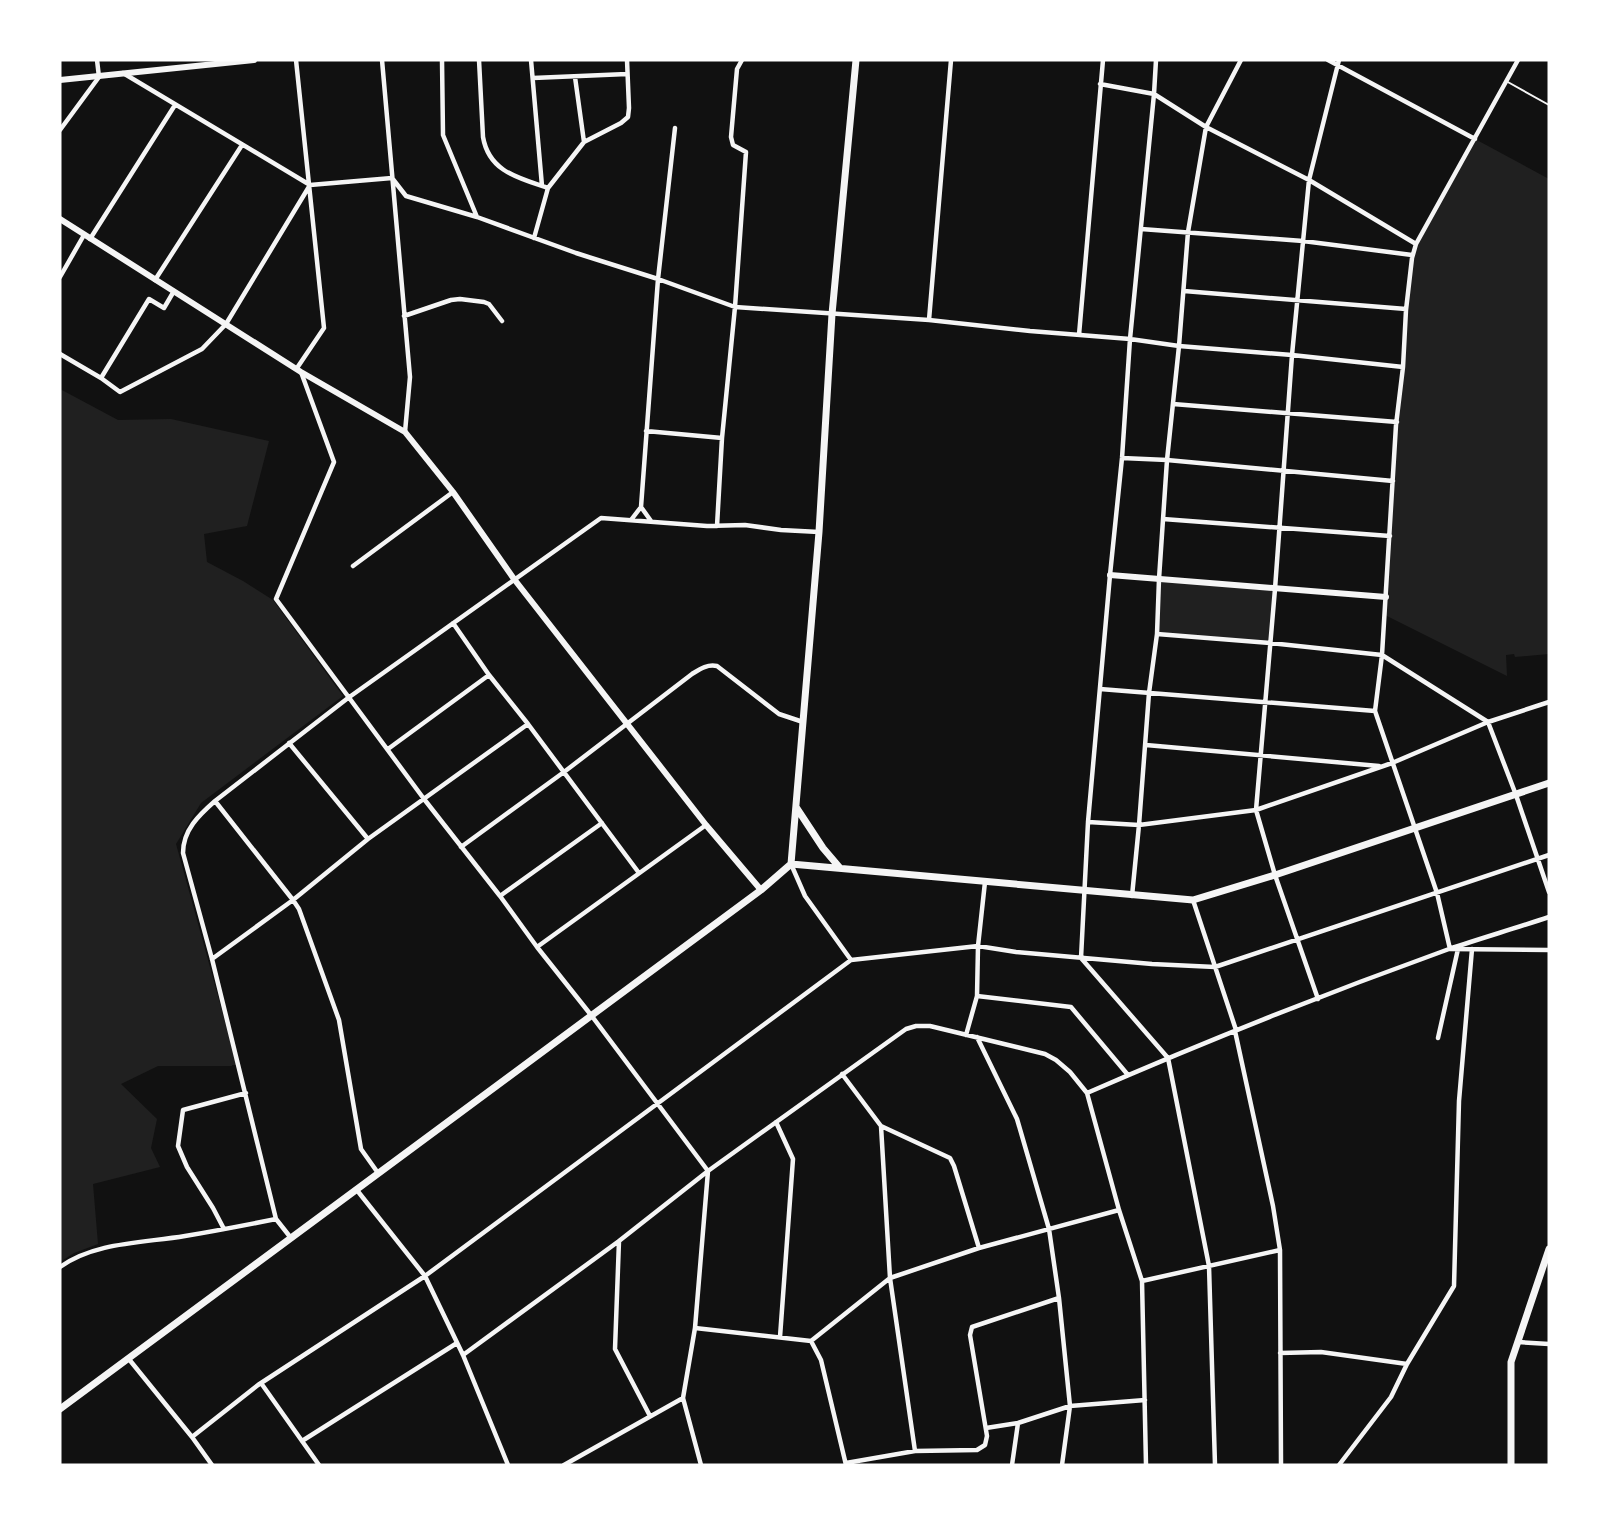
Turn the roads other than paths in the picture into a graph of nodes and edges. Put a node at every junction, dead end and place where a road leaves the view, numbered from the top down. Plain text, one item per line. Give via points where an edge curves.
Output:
1 (97, 60) edge
2 (254, 60) edge
3 (296, 60) edge
4 (382, 60) edge
5 (442, 60) edge
6 (478, 60) edge
7 (531, 60) edge
8 (627, 60) edge
9 (742, 60) edge
10 (856, 60) edge
11 (951, 60) edge
12 (1103, 60) edge
13 (1156, 60) edge
14 (1241, 60) edge
15 (1328, 60) edge
16 (1518, 60) edge
17 (220, 62) edge
18 (1338, 62) edge
19 (123, 73) junction
20 (627, 74) junction
21 (99, 77) junction
22 (575, 77) junction
23 (533, 78) junction
24 (60, 80) edge
25 (1506, 81) junction
26 (1100, 84) junction
27 (1154, 94) junction
28 (175, 105) junction
29 (1549, 105) edge
30 (1206, 127) junction
31 (61, 128) edge
32 (675, 128) dead end
33 (1474, 139) junction
34 (584, 142) junction
35 (242, 145) junction
36 (392, 178) junction
37 (1309, 180) junction
38 (310, 185) junction
39 (542, 186) junction
40 (549, 188) junction
41 (477, 217) junction
42 (60, 219) edge
43 (1141, 229) junction
44 (1188, 232) junction
45 (87, 237) junction
46 (534, 238) junction
47 (1304, 241) junction
48 (1416, 244) junction
49 (1412, 255) junction
50 (60, 277) edge
51 (658, 279) junction
52 (155, 280) junction
53 (174, 291) junction
54 (1184, 291) junction
55 (1298, 299) junction
56 (735, 307) junction
57 (1406, 309) junction
58 (832, 314) junction
59 (404, 316) junction
60 (929, 320) junction
61 (502, 321) dead end
62 (226, 324) junction
63 (1078, 334) junction
64 (1130, 339) junction
65 (1179, 346) junction
66 (60, 354) edge
67 (1292, 355) junction
68 (1403, 367) junction
69 (299, 370) junction
70 (101, 378) junction
71 (1173, 404) junction
72 (1288, 413) junction
73 (1397, 422) junction
74 (646, 431) junction
75 (405, 432) junction
76 (722, 438) junction
77 (1122, 458) junction
78 (1167, 460) junction
79 (1283, 471) junction
80 (1393, 481) junction
81 (453, 492) junction
82 (641, 507) junction
83 (1163, 519) junction
84 (631, 520) junction
85 (651, 521) junction
86 (717, 526) junction
87 (1279, 527) junction
88 (819, 532) junction
89 (1390, 536) junction
90 (353, 566) dead end
91 (1110, 575) junction
92 (514, 579) junction
93 (1159, 579) junction
94 (1275, 589) junction
95 (1386, 597) junction
96 (453, 623) junction
97 (1157, 634) junction
98 (1270, 643) junction
99 (1383, 655) junction
100 (489, 675) junction
101 (1100, 689) junction
102 (1149, 693) junction
103 (348, 698) junction
104 (1265, 702) junction
105 (1549, 702) edge
106 (1375, 711) junction
107 (803, 722) junction
108 (1488, 722) junction
109 (528, 724) junction
110 (627, 724) junction
111 (289, 743) junction
112 (1146, 745) junction
113 (388, 749) junction
114 (1261, 755) junction
115 (1392, 763) junction
116 (1381, 766) junction
117 (564, 772) junction
118 (1549, 783) edge
119 (1516, 795) junction
120 (424, 799) junction
121 (215, 801) junction
122 (796, 807) junction
123 (1256, 810) junction
124 (1088, 822) junction
125 (602, 823) junction
126 (706, 825) junction
127 (1139, 825) junction
128 (1414, 828) junction
129 (368, 839) junction
130 (461, 847) junction
131 (1549, 855) edge
132 (1539, 859) junction
133 (791, 864) junction
134 (840, 868) junction
135 (639, 873) junction
136 (1275, 875) junction
137 (985, 882) junction
138 (761, 890) junction
139 (1085, 891) junction
140 (1549, 892) edge
141 (1437, 893) junction
142 (500, 896) junction
143 (1132, 896) junction
144 (293, 900) junction
145 (1193, 900) junction
146 (1549, 917) edge
147 (1298, 940) junction
148 (978, 946) junction
149 (537, 947) junction
150 (1450, 949) junction
151 (1458, 949) junction
152 (1472, 949) junction
153 (1549, 950) edge
154 (1081, 958) junction
155 (212, 959) junction
156 (851, 960) junction
157 (1215, 967) junction
158 (977, 996) junction
159 (1318, 999) junction
160 (591, 1015) junction
161 (1235, 1031) junction
162 (966, 1035) junction
163 (977, 1037) junction
164 (1438, 1038) dead end
165 (1168, 1058) junction
166 (842, 1074) junction
167 (1128, 1075) junction
168 (1087, 1093) junction
169 (246, 1094) junction
170 (658, 1103) junction
171 (776, 1122) junction
172 (881, 1126) junction
173 (708, 1171) junction
174 (378, 1173) junction
175 (356, 1189) junction
176 (1119, 1210) junction
177 (276, 1219) junction
178 (224, 1228) junction
179 (1049, 1229) junction
180 (291, 1238) junction
181 (619, 1241) junction
182 (980, 1248) junction
183 (1549, 1249) edge
184 (1280, 1250) junction
185 (1209, 1266) junction
186 (60, 1268) edge
187 (425, 1276) junction
188 (890, 1278) junction
189 (1142, 1281) junction
190 (1059, 1298) junction
191 (695, 1328) junction
192 (780, 1336) junction
193 (811, 1341) junction
194 (1518, 1342) junction
195 (457, 1343) junction
196 (1549, 1344) edge
197 (1280, 1353) junction
198 (463, 1355) junction
199 (128, 1358) junction
200 (1407, 1365) junction
201 (261, 1383) junction
202 (683, 1398) junction
203 (1145, 1400) junction
204 (1070, 1406) junction
205 (60, 1409) edge
206 (650, 1416) junction
207 (1018, 1423) junction
208 (986, 1428) junction
209 (192, 1437) junction
210 (302, 1441) junction
211 (915, 1451) junction
212 (846, 1464) edge
213 (212, 1465) edge
214 (319, 1465) edge
215 (508, 1465) edge
216 (564, 1465) edge
217 (701, 1465) edge
218 (1012, 1465) edge
219 (1062, 1465) edge
220 (1146, 1465) edge
221 (1215, 1465) edge
222 (1281, 1465) edge
223 (1339, 1465) edge
224 (1511, 1465) edge

1 - 21 street
2 - 17 street
3 - 38 street
4 - 36 street
5 - 41 street via 443,135
6 - 39 street via 484,147 499,167 514,177
7 - 23 street
8 - 20 street
9 - 56 street via 737,69 731,137 733,146 746,152
10 - 58 main road
11 - 60 street
12 - 26 street
13 - 27 street
14 - 30 street
15 - 18 street
16 - 25 street
17 - 19 street
18 - 33 street
18 - 37 street
19 - 21 street
19 - 28 street
20 - 22 street
20 - 34 street via 628,117
21 - 24 street
21 - 31 street
22 - 23 street
22 - 34 street
23 - 39 street
25 - 29 lane
25 - 33 street
26 - 27 street
26 - 63 street
27 - 30 street
27 - 43 street
28 - 35 street
28 - 45 street
30 - 37 street
30 - 44 street
32 - 51 street
33 - 48 street
34 - 40 street
35 - 38 street
35 - 52 street
36 - 38 street
36 - 41 street via 406,196
36 - 59 street
37 - 47 street
37 - 48 street
38 - 62 street
38 - 69 street via 324,328
39 - 40 street
40 - 46 street
41 - 46 street
42 - 45 street
43 - 44 street
43 - 64 street
44 - 47 street
44 - 54 street
45 - 50 street
45 - 52 street
46 - 51 street
47 - 49 street
47 - 55 street
48 - 49 street
49 - 57 street
51 - 56 street
51 - 74 street
52 - 53 street
53 - 62 street
53 - 70 street via 164,308 149,299
54 - 55 street
54 - 65 street
55 - 57 street
55 - 67 street
56 - 58 street
56 - 76 street
57 - 68 street
58 - 60 street
58 - 88 main road
59 - 61 street via 460,299 489,304
59 - 75 street via 410,377
60 - 63 street
62 - 69 street
62 - 70 street via 202,349 120,392
63 - 64 street
64 - 65 street
64 - 77 street
65 - 67 street
65 - 71 street
66 - 70 street
67 - 68 street
67 - 72 street
68 - 73 street
69 - 75 street
69 - 103 street via 334,462 276,599
71 - 72 street
71 - 78 street
72 - 73 street
72 - 79 street
73 - 80 street
74 - 76 street
74 - 82 street
75 - 81 street
76 - 86 street
77 - 78 street
77 - 91 street
78 - 79 street
78 - 83 street
79 - 80 street
79 - 87 street
80 - 89 street
81 - 90 street
81 - 92 street
82 - 84 street
82 - 85 street
83 - 87 street
83 - 93 street
84 - 85 street
84 - 92 street via 601,518
85 - 86 street
86 - 88 street
87 - 89 street
87 - 94 street
88 - 107 main road
89 - 95 street
91 - 93 street
91 - 101 street
92 - 96 street
92 - 110 street
93 - 94 street
93 - 97 street
94 - 95 street
94 - 98 street
95 - 99 street
96 - 100 street
96 - 103 street
97 - 98 street
97 - 102 street
98 - 99 street
98 - 104 street
99 - 106 street
99 - 108 street
100 - 109 street
100 - 113 street
101 - 102 street
101 - 124 street
102 - 104 street
102 - 112 street
103 - 111 street
103 - 113 street
104 - 106 street
104 - 114 street
105 - 108 street
106 - 115 street
107 - 110 street via 779,714 712,665 692,674
107 - 122 main road
108 - 115 street
108 - 119 street
109 - 117 street
109 - 120 street
110 - 117 street
110 - 126 street
111 - 121 street
111 - 129 street
112 - 114 street
112 - 127 street
113 - 120 street
114 - 116 street
114 - 123 street
115 - 116 street
115 - 128 street
116 - 123 street
117 - 125 street
117 - 130 street
118 - 119 main road
119 - 128 main road
119 - 132 street
120 - 129 street
120 - 130 street
121 - 144 street
121 - 155 street via 200,814 183,845
122 - 133 main road
122 - 134 main road
123 - 127 street
123 - 136 street
124 - 127 street
124 - 139 street
125 - 135 street
125 - 142 street
126 - 135 street
126 - 138 street
127 - 143 street
128 - 136 main road
128 - 141 street
129 - 144 street
130 - 142 street
131 - 132 street
132 - 140 street
132 - 141 street
133 - 134 main road
133 - 138 main road
133 - 156 street via 805,896
134 - 137 main road
135 - 149 street
136 - 145 main road
136 - 147 street
137 - 139 main road
137 - 148 street
138 - 160 main road
139 - 143 main road
139 - 154 street
141 - 147 street
141 - 150 street
142 - 149 street
143 - 145 main road
144 - 155 street
144 - 174 street via 339,1020 361,1149
145 - 157 street
146 - 150 street
147 - 157 street
147 - 159 street
148 - 154 street
148 - 156 street
148 - 158 street
149 - 160 street
150 - 151 street
150 - 159 street
151 - 152 street
151 - 164 street
152 - 153 street
152 - 200 street via 1459,1101 1454,1286
154 - 157 street
154 - 165 street
155 - 169 street
156 - 170 street
157 - 161 street
158 - 162 street
158 - 167 street via 1071,1007
159 - 161 street
160 - 170 street
160 - 174 main road
161 - 165 street
161 - 184 street
162 - 163 street
162 - 166 street via 930,1026 906,1029
163 - 168 street via 1045,1054 1070,1072
163 - 179 street via 1017,1119
165 - 167 street
165 - 185 street
166 - 171 street
166 - 172 street
167 - 168 street
168 - 176 street
169 - 177 street
169 - 178 street via 183,1110 178,1146
170 - 173 street
170 - 187 street
171 - 173 street
171 - 192 street via 793,1159
172 - 182 street via 950,1158
172 - 188 street
173 - 181 street
173 - 191 street
174 - 175 main road
175 - 180 main road
175 - 187 street
176 - 179 street
176 - 189 street
177 - 178 street
177 - 180 street
178 - 186 street via 95,1250
179 - 182 street
179 - 190 street
180 - 199 main road
181 - 198 street
181 - 206 street via 615,1349
182 - 188 street
183 - 194 main road
184 - 185 street
184 - 197 street
185 - 189 street
185 - 221 street
187 - 195 street
187 - 201 street
188 - 193 street
188 - 211 street
189 - 203 street
190 - 204 street
190 - 208 street via 972,1327 970,1335
191 - 192 street
191 - 202 street
192 - 193 street
193 - 212 street via 821,1360
194 - 196 street
194 - 224 main road via 1511,1362
195 - 198 street
195 - 210 street
197 - 200 street via 1321,1352
197 - 222 street
198 - 215 street
199 - 205 main road
199 - 209 street
200 - 223 street via 1391,1397
201 - 209 street
201 - 210 street
202 - 206 street
202 - 217 street
203 - 204 street
203 - 220 street
204 - 207 street
204 - 219 street
206 - 216 street
207 - 208 street
207 - 218 street
208 - 211 street via 985,1444 977,1450
209 - 213 street
210 - 214 street
211 - 212 street

